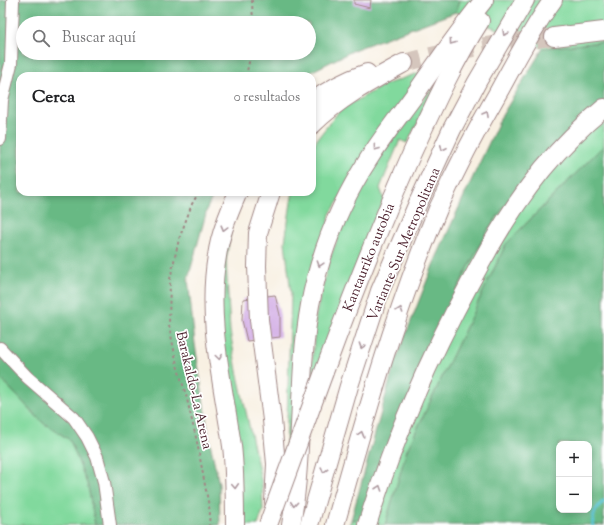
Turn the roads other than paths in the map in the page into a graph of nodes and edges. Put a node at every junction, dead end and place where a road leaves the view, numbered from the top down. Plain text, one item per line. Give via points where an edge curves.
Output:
1 (13, 0) edge
2 (484, 0) edge
3 (493, 0) edge
4 (524, 0) edge
5 (553, 0) edge
6 (604, 31) edge
7 (554, 37) tunnel mouth
8 (316, 99) edge
9 (604, 108) edge
10 (316, 121) edge
11 (0, 139) edge
12 (236, 196) edge
13 (270, 196) edge
14 (0, 348) edge
15 (110, 525) edge
16 (235, 525) edge
17 (268, 525) edge
18 (273, 525) edge
19 (291, 525) edge
20 (309, 525) edge
21 (335, 525) edge
22 (367, 525) edge

1 - 11 street via 11,64 2,100
2 -> 19 highway via 370,157 336,219 319,267 309,313
3 - 17 highway, Kantauriko autobia, bridge via 439,93 397,187 361,272
4 -> 20 highway, Variante Sur Metropolitana via 452,129 380,291 349,386
21 -> 5 highway via 384,357 438,209 474,136 522,49
6 - 7 highway
8 - 10 highway via 346,80 404,62 351,92
22 -> 9 highway via 412,401 446,328 486,253 526,190 555,154
12 -> 16 highway via 226,220 217,255 214,288 214,326 232,448
13 - 18 highway via 258,234 257,266 258,320 276,464
14 - 15 street via 27,377 74,418 87,437 97,457 104,482

